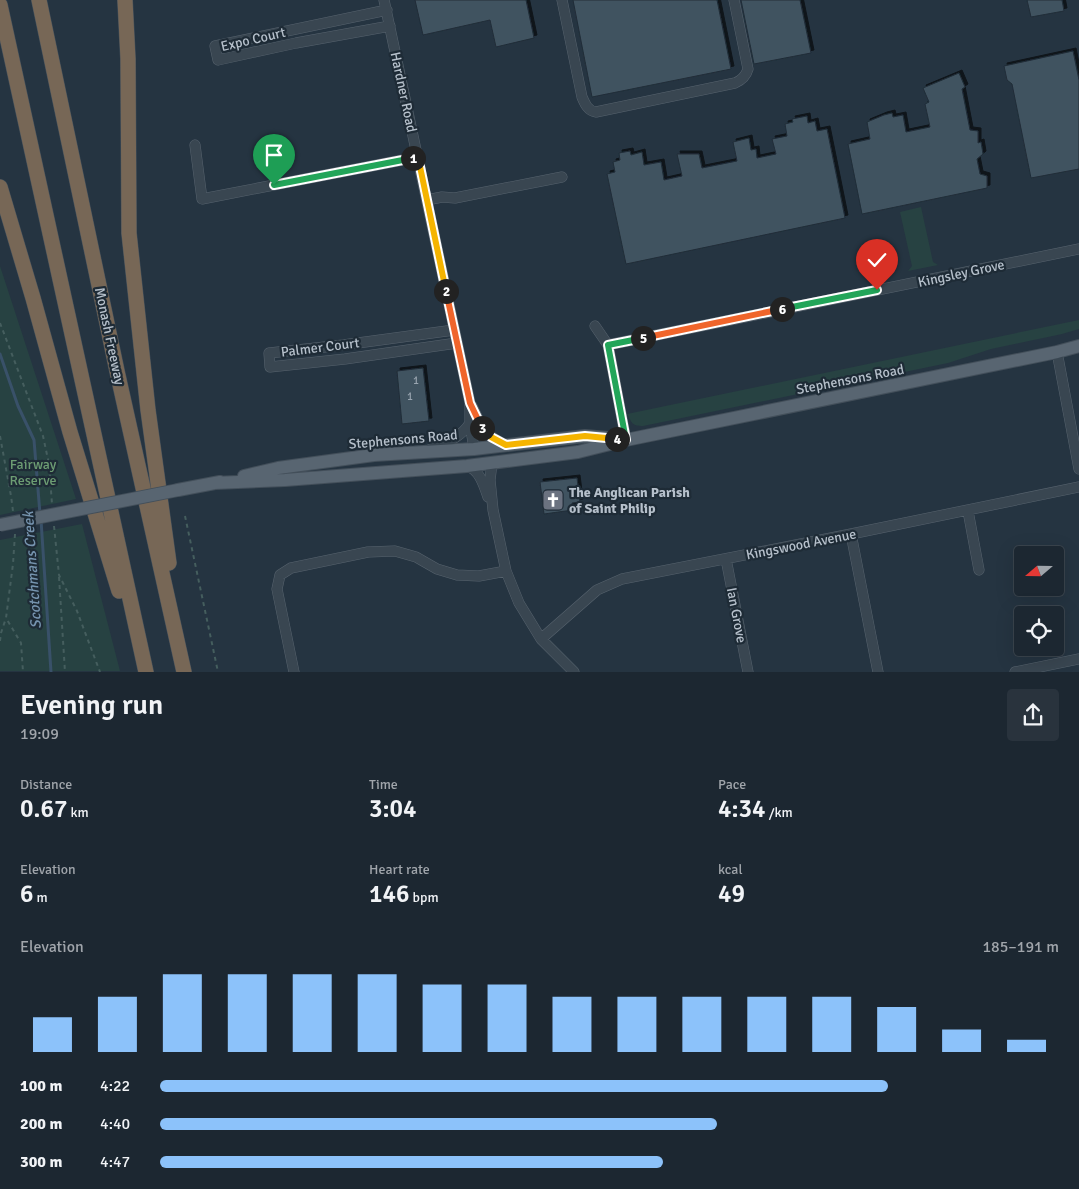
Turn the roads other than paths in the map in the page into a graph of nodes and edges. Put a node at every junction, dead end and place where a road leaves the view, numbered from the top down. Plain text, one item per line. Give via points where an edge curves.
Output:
1 (39, 0) edge
2 (125, 0) edge
3 (134, 0) edge
4 (562, 0) edge
5 (734, 0) edge
6 (0, 5) edge
7 (385, 5) edge
8 (390, 26) junction
9 (294, 30) junction
10 (296, 43) junction
11 (128, 59) junction
12 (195, 145) dead end
13 (418, 157) junction
14 (562, 177) dead end
15 (0, 187) edge
16 (427, 200) junction
17 (1079, 249) edge
18 (595, 326) dead end
19 (454, 330) junction
20 (457, 343) junction
21 (343, 345) junction
22 (608, 345) junction
23 (1079, 346) edge
24 (1057, 352) junction
25 (345, 358) junction
26 (470, 403) junction
27 (470, 423) junction
28 (1075, 424) edge
29 (626, 440) junction
30 (506, 445) junction
31 (474, 449) junction
32 (425, 451) junction
33 (492, 463) junction
34 (467, 466) junction
35 (1079, 469) edge
36 (214, 483) junction
37 (1079, 487) edge
38 (493, 510) junction
39 (968, 511) junction
40 (0, 525) edge
41 (851, 534) junction
42 (726, 559) junction
43 (979, 570) dead end
44 (506, 571) junction
45 (541, 639) junction
46 (1079, 659) edge
47 (184, 670) edge
48 (145, 672) edge
49 (294, 672) edge
50 (574, 672) edge
51 (748, 672) edge
52 (878, 672) edge
53 (1015, 672) edge

1 - 47 highway, Monash Freeway
2 - 11 highway
3 - 11 highway
4 - 5 street via 582,97 586,106 596,112 735,83 744,78 748,69
6 - 48 highway
7 - 8 street, Hardner Road
7 - 9 street, Expo Court
8 - 10 street, Expo Court
8 - 13 street, Hardner Road
9 - 10 street
9 - 10 street, Expo Court via 215,46 218,60
11 - 47 highway via 130,243 148,410
12 - 13 street via 202,199
13 - 16 street, Hardner Road
14 - 16 street via 455,198
15 - 48 highway via 70,432
16 - 19 street, Hardner Road
17 - 22 street, Kingsley Grove
18 - 22 street
19 - 20 street, Hardner Road
19 - 21 street, Palmer Court
20 - 25 street, Palmer Court
20 - 26 street, Hardner Road
21 - 25 street
21 - 25 street, Palmer Court via 269,353 270,367
22 - 29 street
23 - 24 main road, Stephensons Road
24 - 28 street
24 - 29 main road, Stephensons Road
26 - 27 street, Hardner Road
26 - 30 street via 487,434
27 - 31 street, Hardner Road
27 - 32 street via 460,435
28 - 35 street
29 - 30 main road, Stephensons Road via 585,436
29 - 33 main road, Stephensons Road via 578,452
30 - 31 main road, Stephensons Road
31 - 32 main road, Stephensons Road
31 - 33 main road
32 - 36 main road, Stephensons Road via 278,468
33 - 34 main road, Stephensons Road
33 - 38 street
34 - 36 main road, Stephensons Road
34 - 38 street via 478,474
36 - 40 main road, Stephensons Road, bridge
37 - 39 street, Kingswood Avenue
38 - 44 street
39 - 41 street, Kingswood Avenue
39 - 43 street
41 - 42 street, Kingswood Avenue
41 - 52 street
42 - 45 street, Kingswood Avenue via 622,579 597,590
42 - 51 street, Ian Grove
44 - 45 street via 518,603
44 - 49 street via 479,576 457,574 395,551 368,552 291,568 280,575 278,588
45 - 50 street
46 - 53 street

